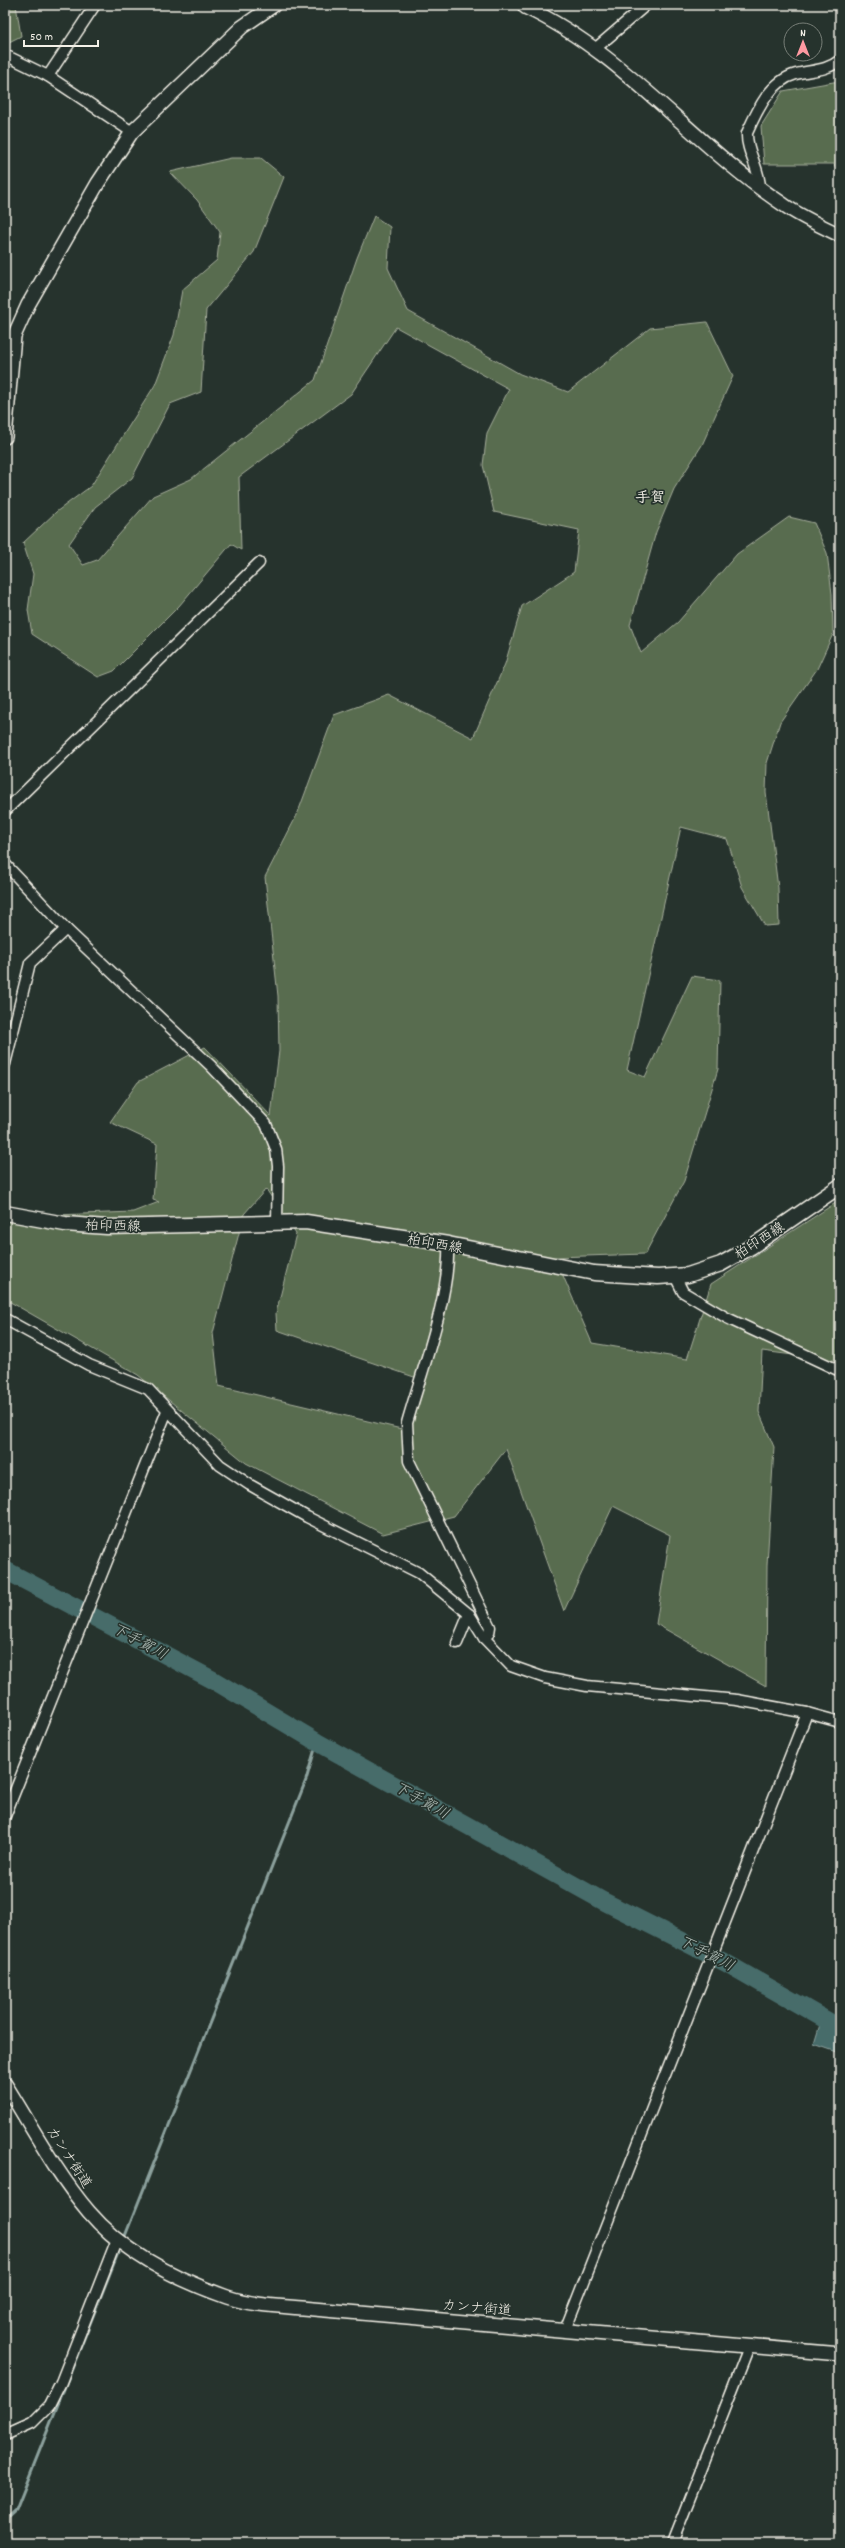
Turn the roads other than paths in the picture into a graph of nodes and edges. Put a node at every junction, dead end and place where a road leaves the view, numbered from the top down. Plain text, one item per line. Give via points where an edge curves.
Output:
1 (95, 5) edge
2 (274, 5) edge
3 (646, 5) edge
4 (523, 6) edge
5 (595, 49) junction
6 (5, 55) edge
7 (840, 60) edge
8 (48, 76) junction
9 (132, 132) junction
10 (760, 188) junction
11 (840, 235) edge
12 (8, 349) edge
13 (5, 437) edge
14 (258, 563) dead end
15 (5, 811) edge
16 (5, 864) edge
17 (66, 929) junction
18 (5, 1064) edge
19 (840, 1186) edge
20 (5, 1213) edge
21 (277, 1221) junction
22 (448, 1244) junction
23 (675, 1276) junction
24 (5, 1319) edge
25 (840, 1371) edge
26 (167, 1410) junction
27 (469, 1614) junction
28 (484, 1638) junction
29 (457, 1643) dead end
30 (807, 1712) junction
31 (840, 1722) edge
32 (5, 1816) edge
33 (5, 2084) edge
34 (120, 2242) junction
35 (565, 2330) junction
36 (749, 2347) junction
37 (840, 2354) edge
38 (5, 2435) edge
39 (672, 2543) edge

1 - 8 street
2 - 9 street via 242,27
3 - 5 street
4 - 5 street via 544,16
5 - 10 street
6 - 8 street
7 - 10 street via 834,66 794,75 778,82 768,95 747,133 759,174
8 - 9 street
9 - 12 street via 98,183 28,305
10 - 11 street via 796,213
12 - 13 street
14 - 15 street
16 - 17 street
17 - 18 street via 30,963
17 - 21 street via 212,1066 266,1124 276,1149 278,1166
19 - 23 main road, 柏印西線 via 736,1256 705,1271
20 - 21 main road, 柏印西線 via 65,1224 107,1227
21 - 22 main road, 柏印西線 via 306,1222
22 - 23 main road, 柏印西線 via 594,1272 630,1277
22 - 28 street via 444,1290 407,1423 409,1460 490,1627
23 - 25 street via 683,1292 727,1318
24 - 26 street via 89,1365 148,1389
26 - 27 street via 220,1465 307,1517 419,1573
26 - 32 street
27 - 28 street
27 - 29 street
28 - 30 street via 511,1666 545,1678 630,1691 737,1700
30 - 31 street
30 - 35 street
33 - 34 street, カンナ街道 via 72,2191
34 - 35 street, カンナ街道 via 182,2278 228,2297 257,2304
34 - 38 street via 49,2406 32,2423
35 - 36 street, カンナ街道
36 - 37 street, カンナ街道
36 - 39 street

